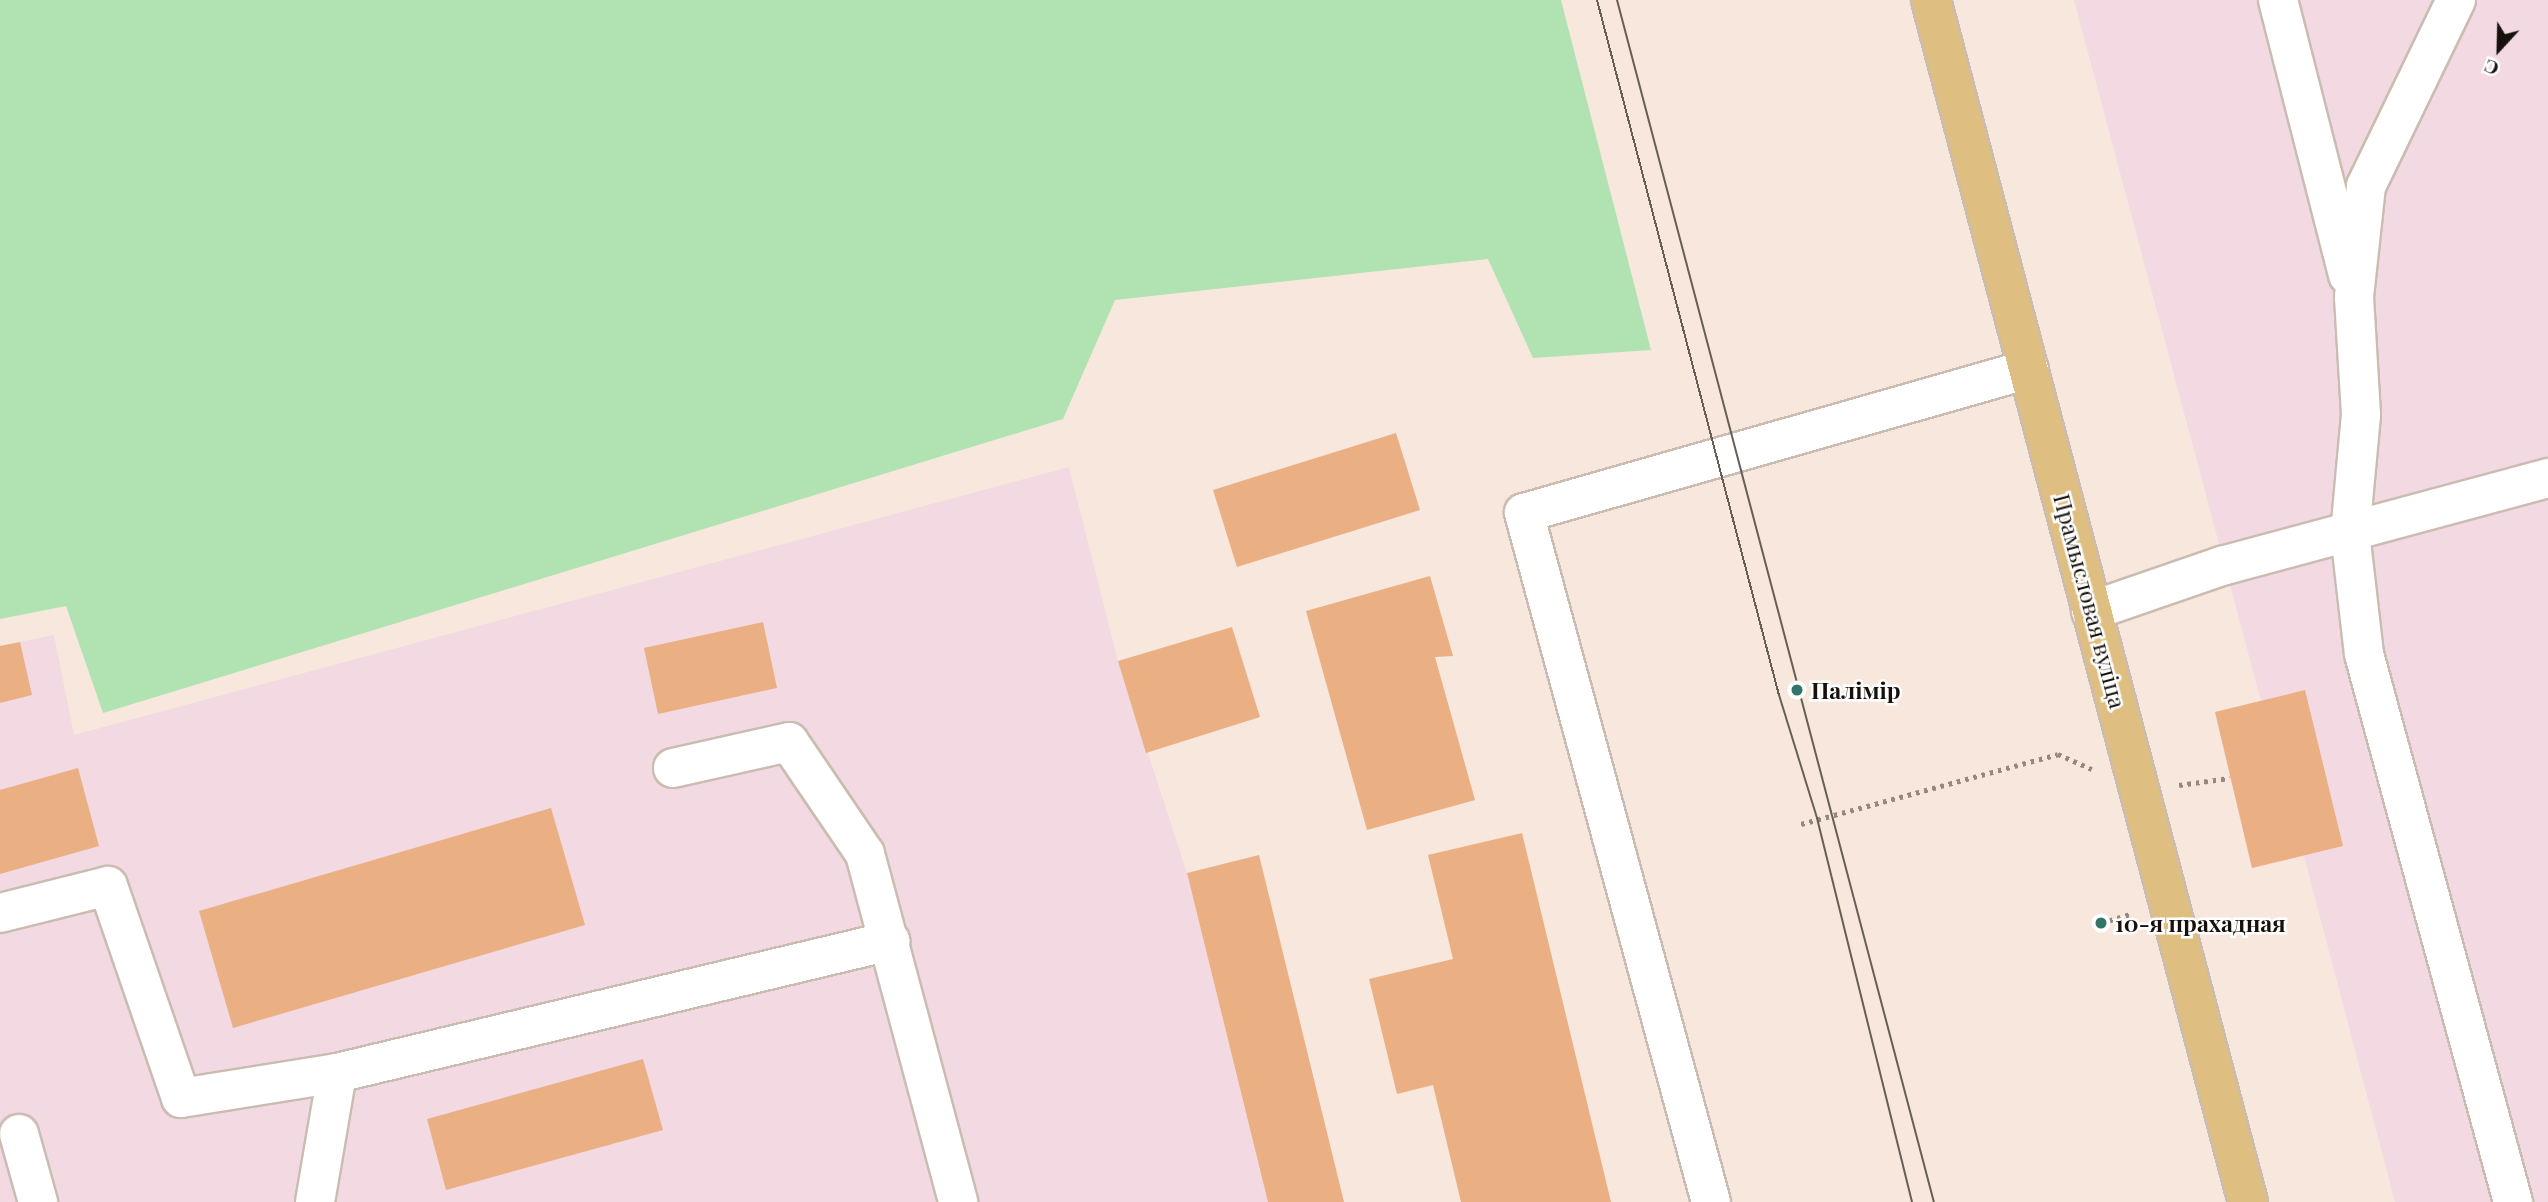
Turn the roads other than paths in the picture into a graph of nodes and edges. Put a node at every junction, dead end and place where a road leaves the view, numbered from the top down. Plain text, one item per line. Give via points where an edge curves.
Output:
1 (1931, 0) edge
2 (2278, 0) edge
3 (2456, 0) edge
4 (2354, 297) junction
5 (2029, 369) junction
6 (2548, 478) edge
7 (2350, 533) junction
8 (2091, 611) junction
9 (673, 768) dead end
10 (0, 913) edge
11 (891, 941) junction
12 (337, 1073) junction
13 (19, 1134) dead end
14 (38, 1202) edge
15 (315, 1202) edge
16 (958, 1202) edge
17 (1711, 1202) edge
18 (2248, 1202) edge
19 (2513, 1202) edge

1 - 5 main road, Прамысловая вуліца
2 - 4 street
3 - 4 street via 2366,187
4 - 7 street via 2361,415
5 - 8 main road, Прамысловая вуліца
5 - 17 street via 1524,513
6 - 7 street
7 - 8 street via 2221,566
7 - 19 street via 2364,654
8 - 18 main road, Прамысловая вуліца
9 - 11 street via 789,742 865,854
10 - 12 street via 108,886 181,1098
11 - 12 street
11 - 16 street
12 - 15 street
13 - 14 street

